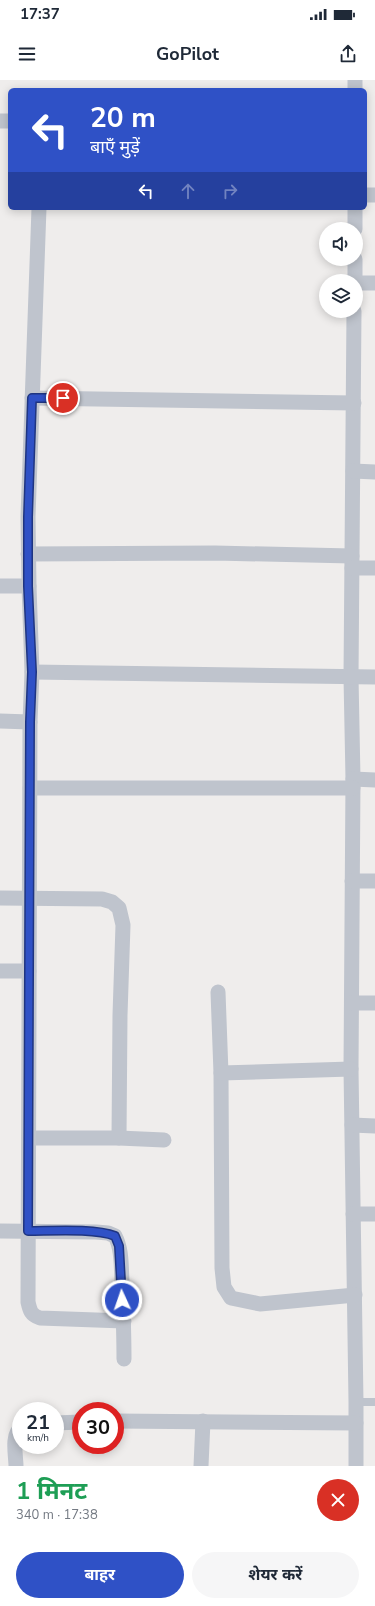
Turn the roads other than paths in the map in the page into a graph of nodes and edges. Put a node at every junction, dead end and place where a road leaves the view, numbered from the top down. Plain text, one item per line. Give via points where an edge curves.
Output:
1 (39, 210) edge
2 (355, 210) edge
3 (355, 222) edge
4 (363, 282) edge
5 (375, 283) edge
6 (354, 318) edge
7 (32, 398) junction
8 (354, 403) junction
9 (353, 472) junction
10 (375, 472) edge
11 (28, 554) junction
12 (352, 562) junction
13 (375, 568) edge
14 (0, 586) edge
15 (28, 586) junction
16 (32, 672) junction
17 (351, 677) junction
18 (375, 677) edge
19 (0, 721) edge
20 (30, 722) junction
21 (375, 780) edge
22 (353, 784) junction
23 (30, 788) junction
24 (352, 880) junction
25 (375, 881) edge
26 (0, 898) edge
27 (29, 898) junction
28 (0, 971) edge
29 (29, 972) junction
30 (218, 992) dead end
31 (352, 1003) junction
32 (375, 1003) edge
33 (351, 1069) junction
34 (221, 1073) junction
35 (352, 1126) junction
36 (375, 1126) edge
37 (28, 1138) junction
38 (119, 1138) junction
39 (164, 1140) dead end
40 (353, 1214) junction
41 (375, 1214) edge
42 (0, 1231) edge
43 (28, 1231) junction
44 (355, 1295) junction
45 (124, 1321) junction
46 (124, 1359) dead end
47 (356, 1402) junction
48 (375, 1402) edge
49 (124, 1421) edge
50 (203, 1422) junction
51 (356, 1423) junction
52 (16, 1454) edge
53 (16, 1466) edge
54 (201, 1466) edge
55 (356, 1466) edge

1 - 7 street
2 - 3 street
4 - 5 street
6 - 8 street
7 - 8 street
7 - 11 street
8 - 9 street
9 - 10 street
9 - 12 street
11 - 12 street via 215,553
11 - 15 street
12 - 13 street
12 - 17 street
14 - 15 street
15 - 16 street
16 - 17 street
16 - 20 street
17 - 18 street
17 - 22 street
19 - 20 street
20 - 23 street
21 - 22 street
22 - 23 street
22 - 24 street
23 - 27 street
24 - 25 street
24 - 31 street
26 - 27 street
27 - 29 street
27 - 38 street via 102,899 112,902 121,913 123,925
28 - 29 street
29 - 37 street
30 - 34 street
31 - 32 street
31 - 33 street
33 - 34 street
33 - 35 street
34 - 44 street via 224,1287 231,1298 260,1304
35 - 36 street
35 - 40 street
37 - 38 street
37 - 43 street
38 - 39 street
40 - 41 street
40 - 44 street
42 - 43 street
43 - 45 street via 96,1232 115,1236 120,1252
43 - 45 street via 28,1302 34,1316 47,1319
44 - 47 street
45 - 46 street
47 - 48 lane
47 - 51 street
49 - 50 street
50 - 51 street
50 - 54 street
51 - 55 street
52 - 53 street

